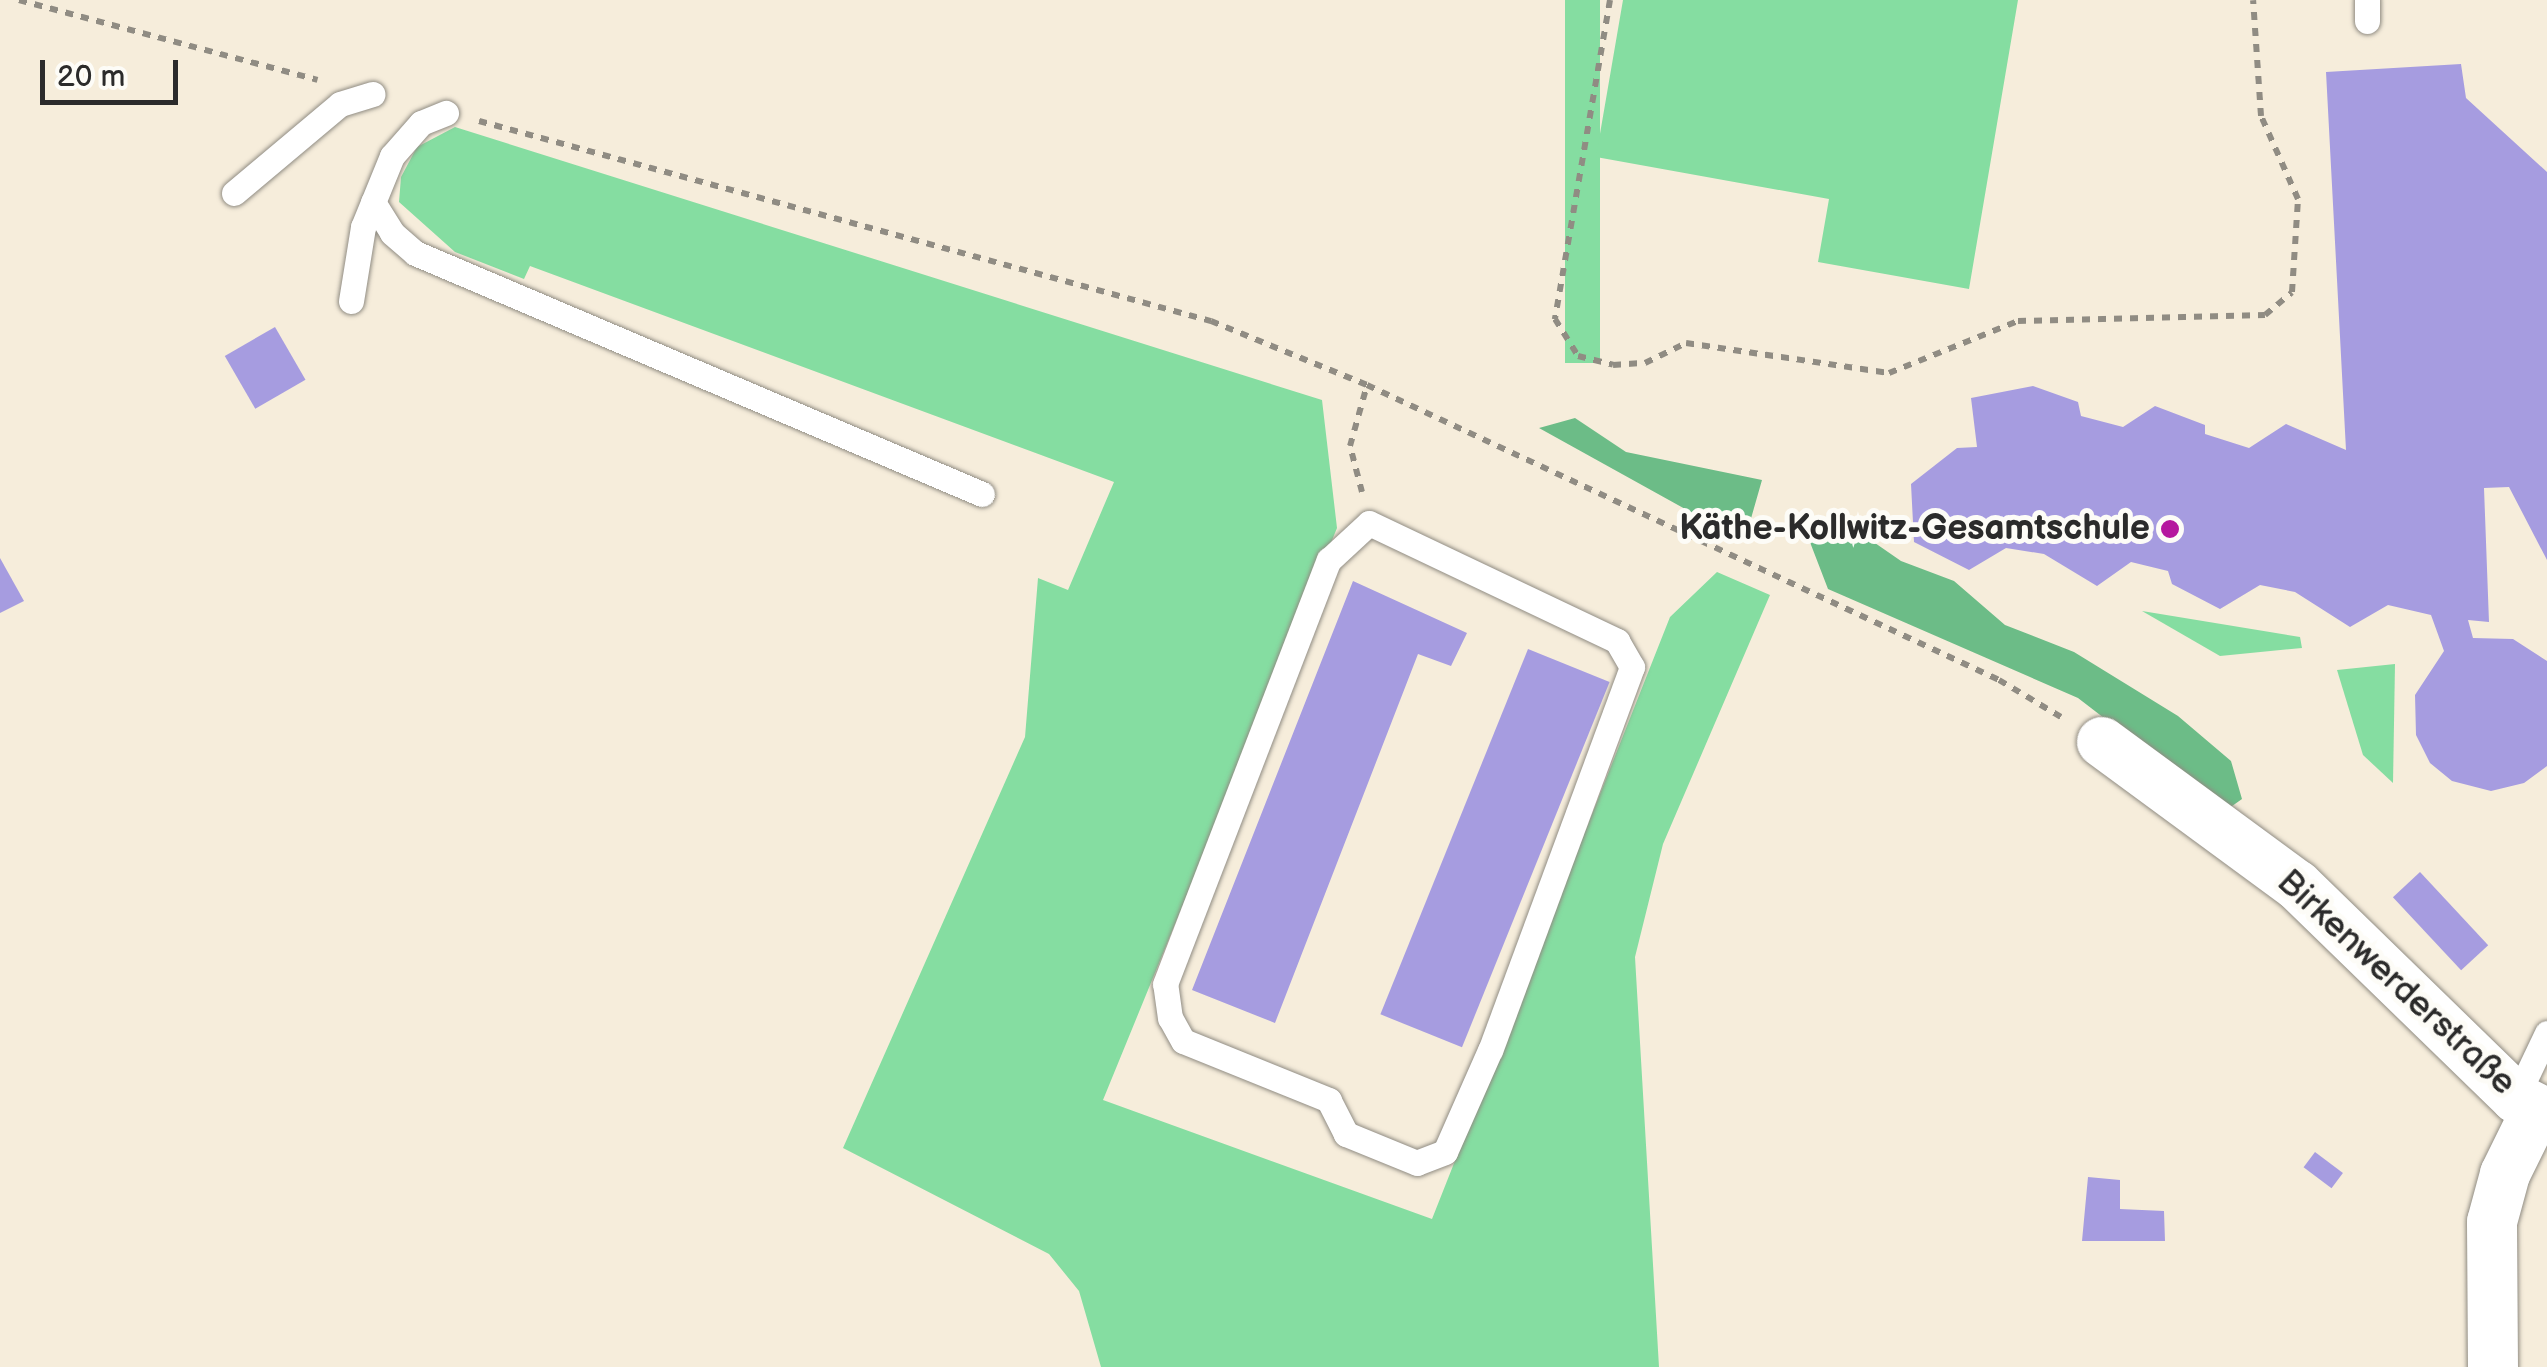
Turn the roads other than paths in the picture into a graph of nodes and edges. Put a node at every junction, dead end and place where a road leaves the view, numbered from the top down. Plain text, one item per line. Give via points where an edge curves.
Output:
1 (372, 94) road end
2 (446, 113) road end
3 (234, 193) dead end
4 (373, 202) junction
5 (351, 301) dead end
6 (982, 494) dead end
7 (1369, 523) joint
8 (2102, 742) road end
9 (2547, 1033) edge
10 (2533, 1107) edge
11 (2493, 1367) edge

1 - 3 lane via 340,104
2 - 4 lane via 407,137
4 - 5 lane
4 - 6 lane via 392,233 415,252
7 - 7 lane via 1329,560 1166,984 1170,1018 1184,1041 1329,1100 1346,1134 1417,1163 1445,1152 1460,1118 1632,668 1617,642
8 - 10 street, Birkenwerderstraße via 2297,885
9 - 10 lane
10 - 11 street via 2492,1222

